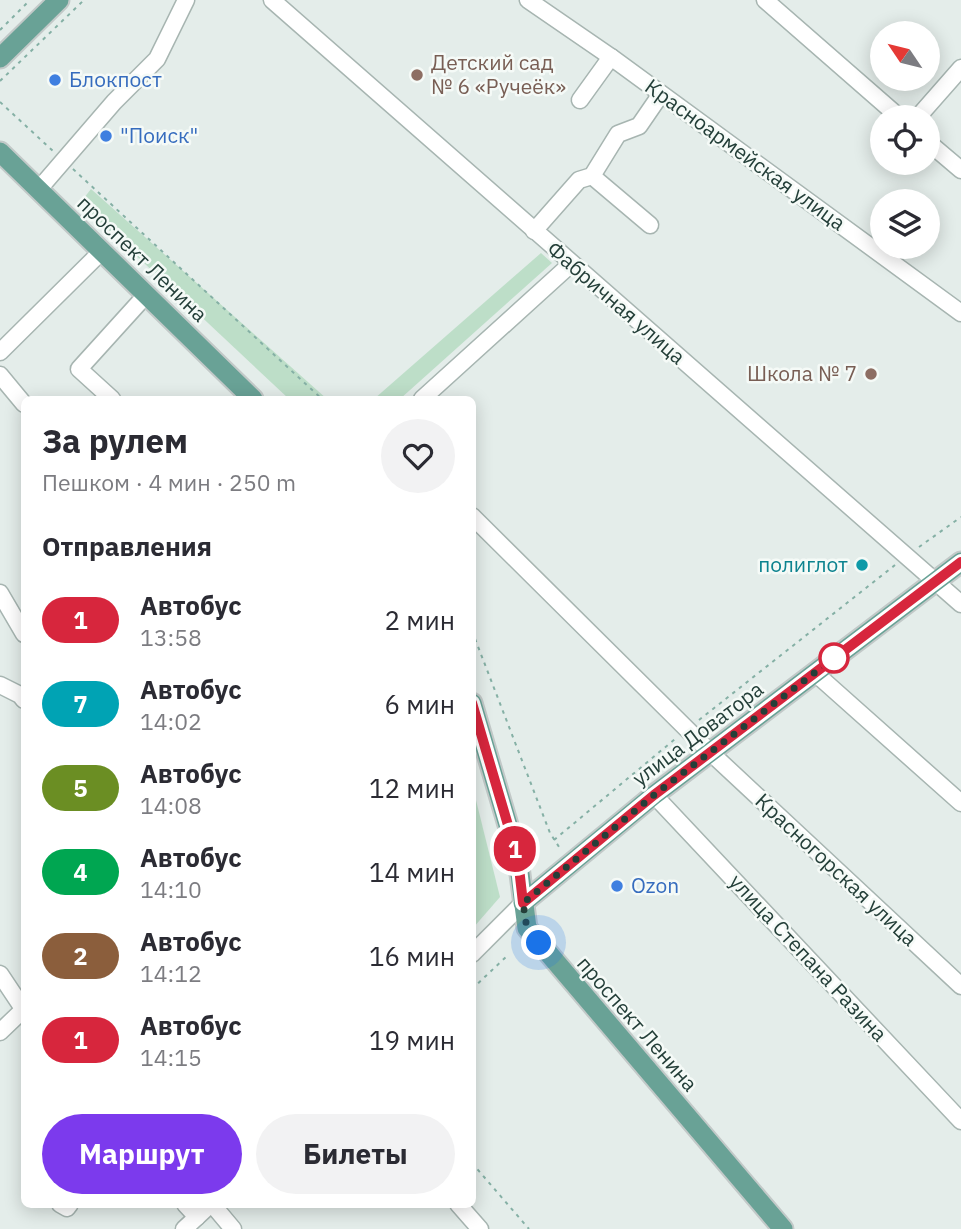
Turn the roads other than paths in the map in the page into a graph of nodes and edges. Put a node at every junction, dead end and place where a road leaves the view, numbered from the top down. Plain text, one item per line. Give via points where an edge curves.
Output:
1 (58, 0) edge
2 (186, 0) edge
3 (272, 0) edge
4 (528, 0) edge
5 (765, 0) edge
6 (611, 57) junction
7 (0, 58) edge
8 (961, 68) edge
9 (661, 94) junction
10 (580, 100) dead end
11 (885, 105) edge
12 (929, 105) edge
13 (0, 152) edge
14 (940, 152) edge
15 (961, 170) edge
16 (592, 176) junction
17 (38, 189) junction
18 (650, 225) dead end
19 (534, 231) junction
20 (102, 251) junction
21 (571, 264) junction
22 (146, 295) junction
23 (961, 313) edge
24 (0, 352) edge
25 (0, 375) edge
26 (109, 396) edge
27 (250, 396) edge
28 (425, 396) edge
29 (21, 400) edge
30 (476, 520) edge
31 (961, 562) edge
32 (935, 581) junction
33 (0, 593) edge
34 (961, 604) edge
35 (18, 606) edge
36 (815, 673) junction
37 (0, 685) edge
38 (21, 693) edge
39 (476, 716) edge
40 (711, 753) junction
41 (654, 795) junction
42 (961, 803) edge
43 (523, 903) junction
44 (476, 950) edge
45 (0, 974) edge
46 (961, 986) edge
47 (21, 1005) edge
48 (21, 1012) edge
49 (0, 1032) edge
50 (961, 1121) edge
51 (189, 1208) edge
52 (207, 1208) edge
53 (215, 1208) edge
54 (462, 1208) edge
55 (197, 1217) junction
56 (184, 1229) edge
57 (233, 1229) edge
58 (480, 1229) edge
59 (783, 1229) edge

1 - 7 main road
2 - 17 street via 157,59
3 - 19 street, Фабричная улица
4 - 6 street, Красноармейская улица
5 - 11 street
6 - 9 street, Красноармейская улица
6 - 10 street
8 - 12 street
9 - 16 street via 639,125 618,134
9 - 23 street, Красноармейская улица
13 - 17 main road, проспект Ленина
14 - 15 street
16 - 18 street
16 - 19 street via 579,180
17 - 20 main road, проспект Ленина
19 - 21 street, Фабричная улица
20 - 22 main road, проспект Ленина
20 - 24 street
21 - 28 street
21 - 32 street, Фабричная улица
22 - 26 street via 79,369
22 - 27 main road, проспект Ленина
25 - 29 street
30 - 40 street
31 - 32 main road, улица Доватора
32 - 34 street, Фабричная улица
32 - 36 main road, улица Доватора
33 - 35 street
36 - 40 main road, улица Доватора
36 - 42 street
37 - 38 street
39 - 43 main road, проспект Ленина via 518,859
40 - 41 main road, улица Доватора
40 - 46 street, Красногорская улица
41 - 43 main road, улица Доватора
41 - 50 street, улица Степана Разина
43 - 44 street, улица Доватора
43 - 59 main road, проспект Ленина via 527,929
45 - 47 street
48 - 49 street
51 - 55 street
52 - 55 street
53 - 57 street
54 - 58 street
55 - 56 street

